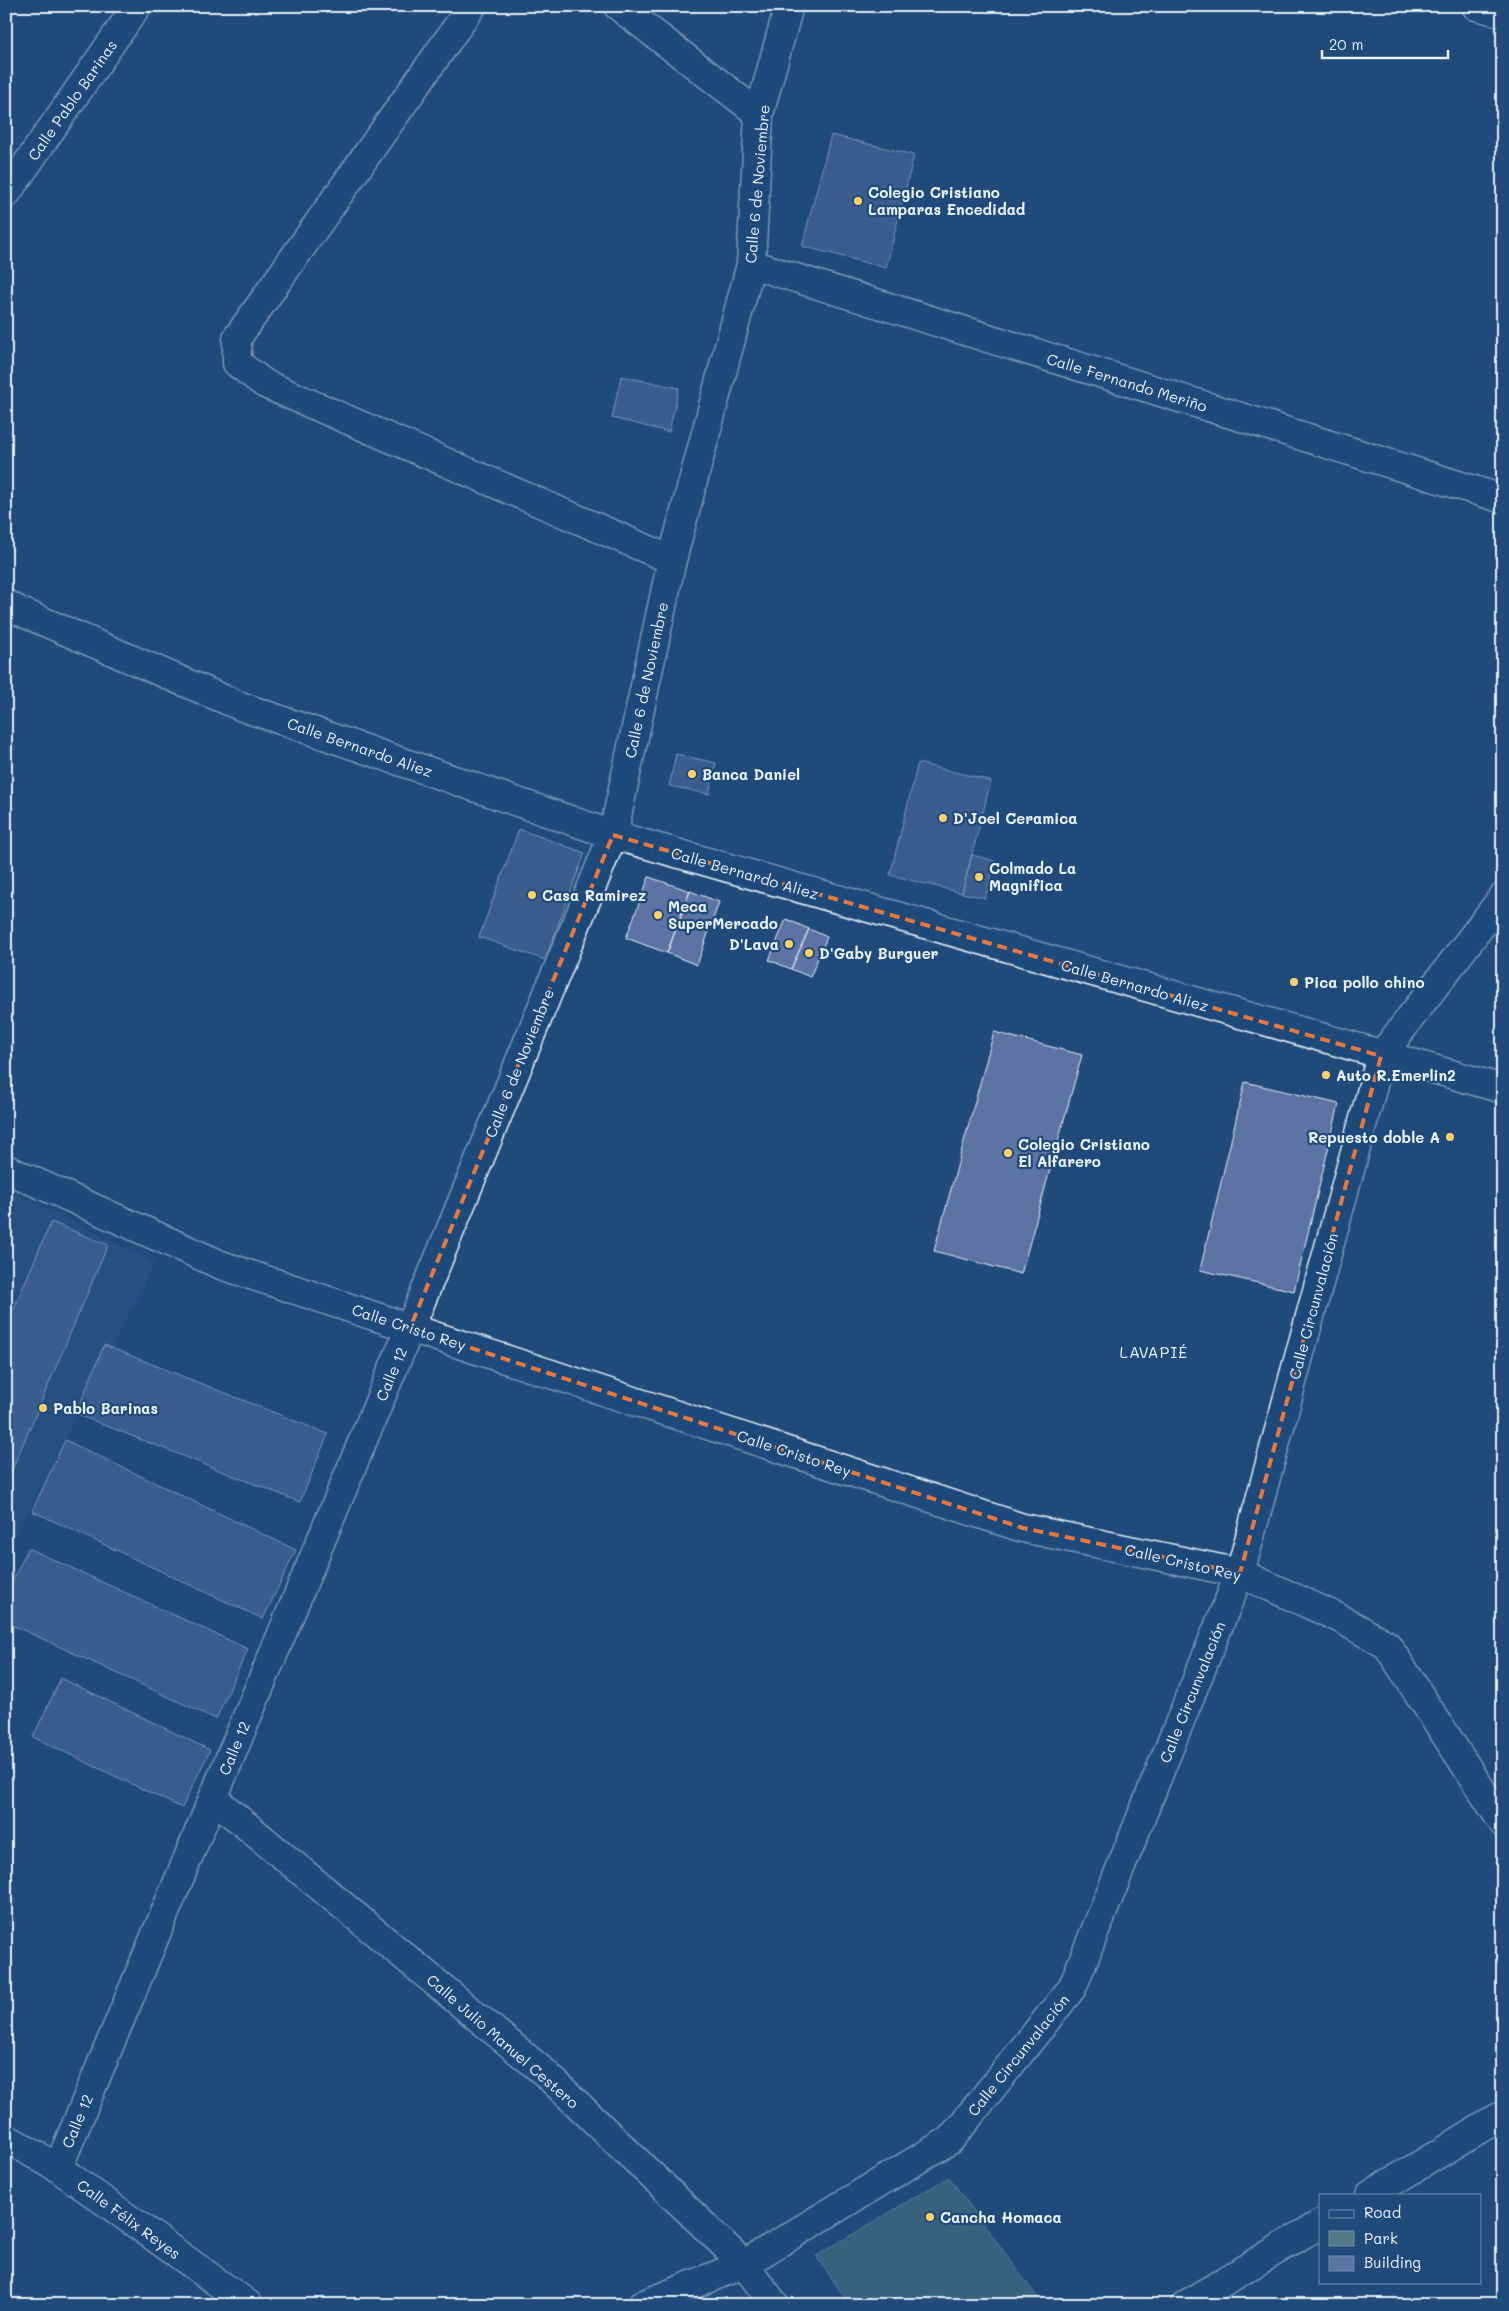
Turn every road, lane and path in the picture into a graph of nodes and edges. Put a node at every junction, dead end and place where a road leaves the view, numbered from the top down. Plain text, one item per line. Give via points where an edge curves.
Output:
1 (472, 6) edge
2 (618, 6) edge
3 (789, 6) edge
4 (1476, 6) edge
5 (131, 8) edge
6 (1503, 13) edge
7 (759, 114) junction
8 (6, 194) edge
9 (751, 264) junction
10 (1503, 499) edge
11 (672, 560) junction
12 (6, 604) edge
13 (613, 835) junction
14 (1503, 897) edge
15 (1381, 1056) junction
16 (1503, 1089) edge
17 (6, 1169) edge
18 (410, 1328) junction
19 (1240, 1573) junction
20 (213, 1798) junction
21 (1503, 1823) edge
22 (1503, 2115) edge
23 (6, 2138) edge
24 (58, 2168) junction
25 (1372, 2194) edge
26 (1319, 2225) edge
27 (744, 2264) junction
28 (249, 2305) edge
29 (642, 2305) edge
30 (775, 2305) edge
31 (1185, 2305) edge

1 - 11 street via 237,338 237,363 265,384
2 - 7 street
3 - 7 street, Calle 6 de Noviembre
4 - 6 street
5 - 8 street, Calle Pablo Barinas
7 - 9 street, Calle 6 de Noviembre
9 - 10 street, Calle Fernando Meriño
9 - 11 street, Calle 6 de Noviembre
11 - 13 street, Calle 6 de Noviembre
12 - 13 street, Calle Bernardo Aliez via 240,706
13 - 15 street, Calle Bernardo Aliez
13 - 18 street, Calle 6 de Noviembre
14 - 15 street, Calle Circunvalación
15 - 16 street, Calle Bernardo Aliez
15 - 19 street, Calle Circunvalación
17 - 18 street, Calle Cristo Rey via 221,1265
18 - 19 street, Calle Cristo Rey via 1023,1528
18 - 20 street, Calle 12
19 - 21 street, Calle Cristo Rey via 1340,1618 1387,1645
19 - 27 street, Calle Circunvalación via 1072,1988 950,2140
20 - 24 street, Calle 12
20 - 27 street, Calle Julio Manuel Cestero via 545,2073
22 - 25 street
23 - 24 street, Calle Félix Reyes
24 - 28 street, Calle Félix Reyes
26 - 31 street
27 - 29 street, Calle Circunvalación
27 - 30 street, Calle Julio Manuel Cestero

